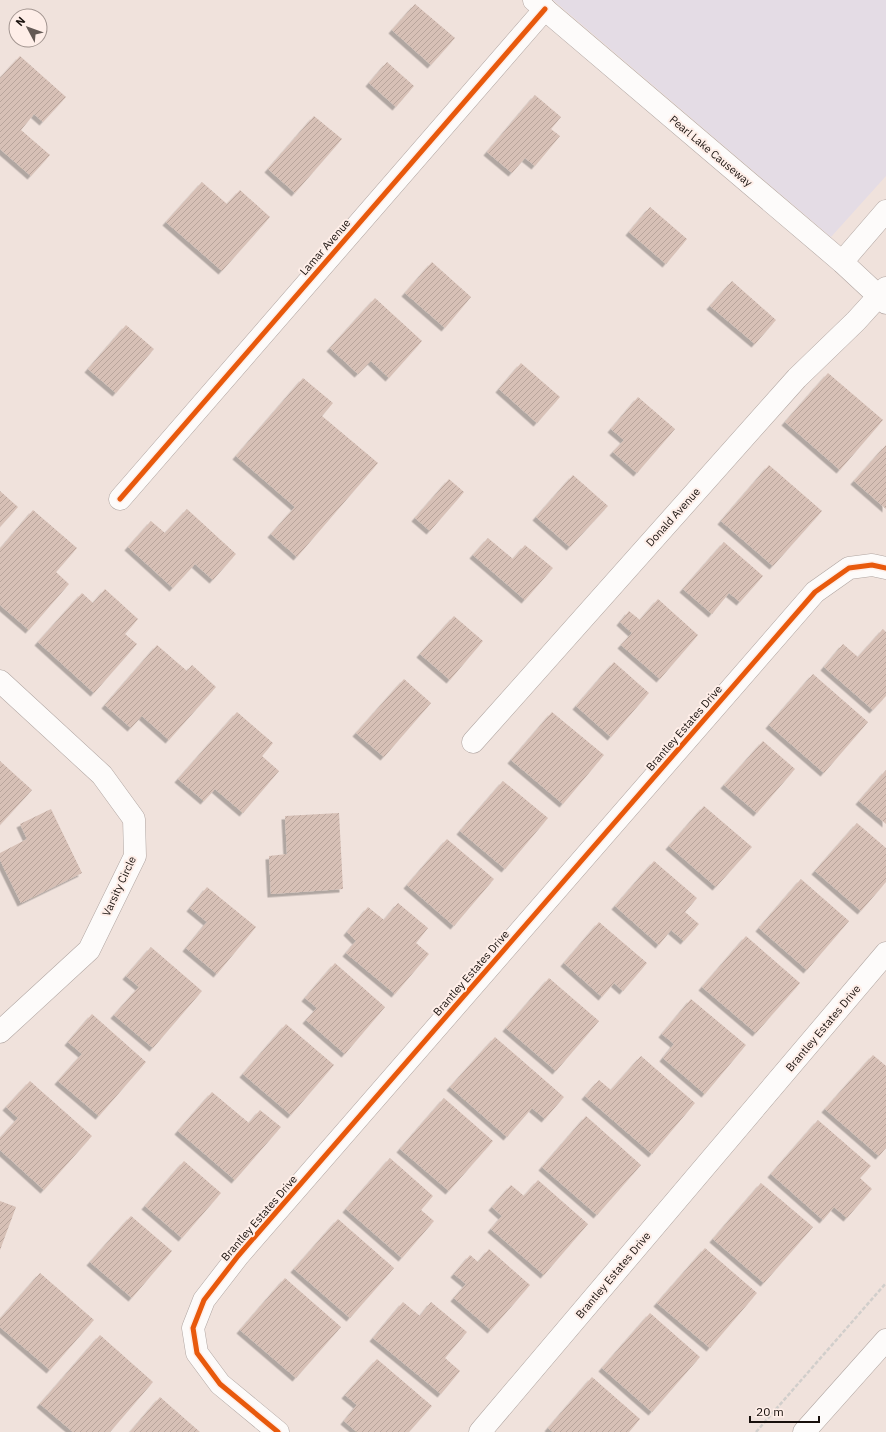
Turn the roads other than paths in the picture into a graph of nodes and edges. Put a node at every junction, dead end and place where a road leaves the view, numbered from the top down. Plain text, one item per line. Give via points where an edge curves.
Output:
1 (540, 5) edge
2 (886, 211) edge
3 (842, 262) junction
4 (884, 296) edge
5 (120, 499) dead end
6 (886, 568) edge
7 (0, 682) edge
8 (473, 742) dead end
9 (886, 953) edge
10 (0, 1032) edge
11 (886, 1340) edge
12 (278, 1432) edge
13 (480, 1432) edge
14 (804, 1432) edge

1 - 3 street, Pearl Lake Causeway
1 - 5 street, Lamar Avenue
2 - 3 street
3 - 4 street, Pearl Lake Causeway
4 - 8 street, Donald Avenue via 797,378
6 - 12 street, Brantley Estates Drive via 872,565 849,568 815,592 238,1256 204,1300 193,1328 197,1353 220,1384
7 - 10 street, Varsity Circle via 102,775 134,819 135,856 89,950
9 - 13 street, Brantley Estates Drive
11 - 14 street

